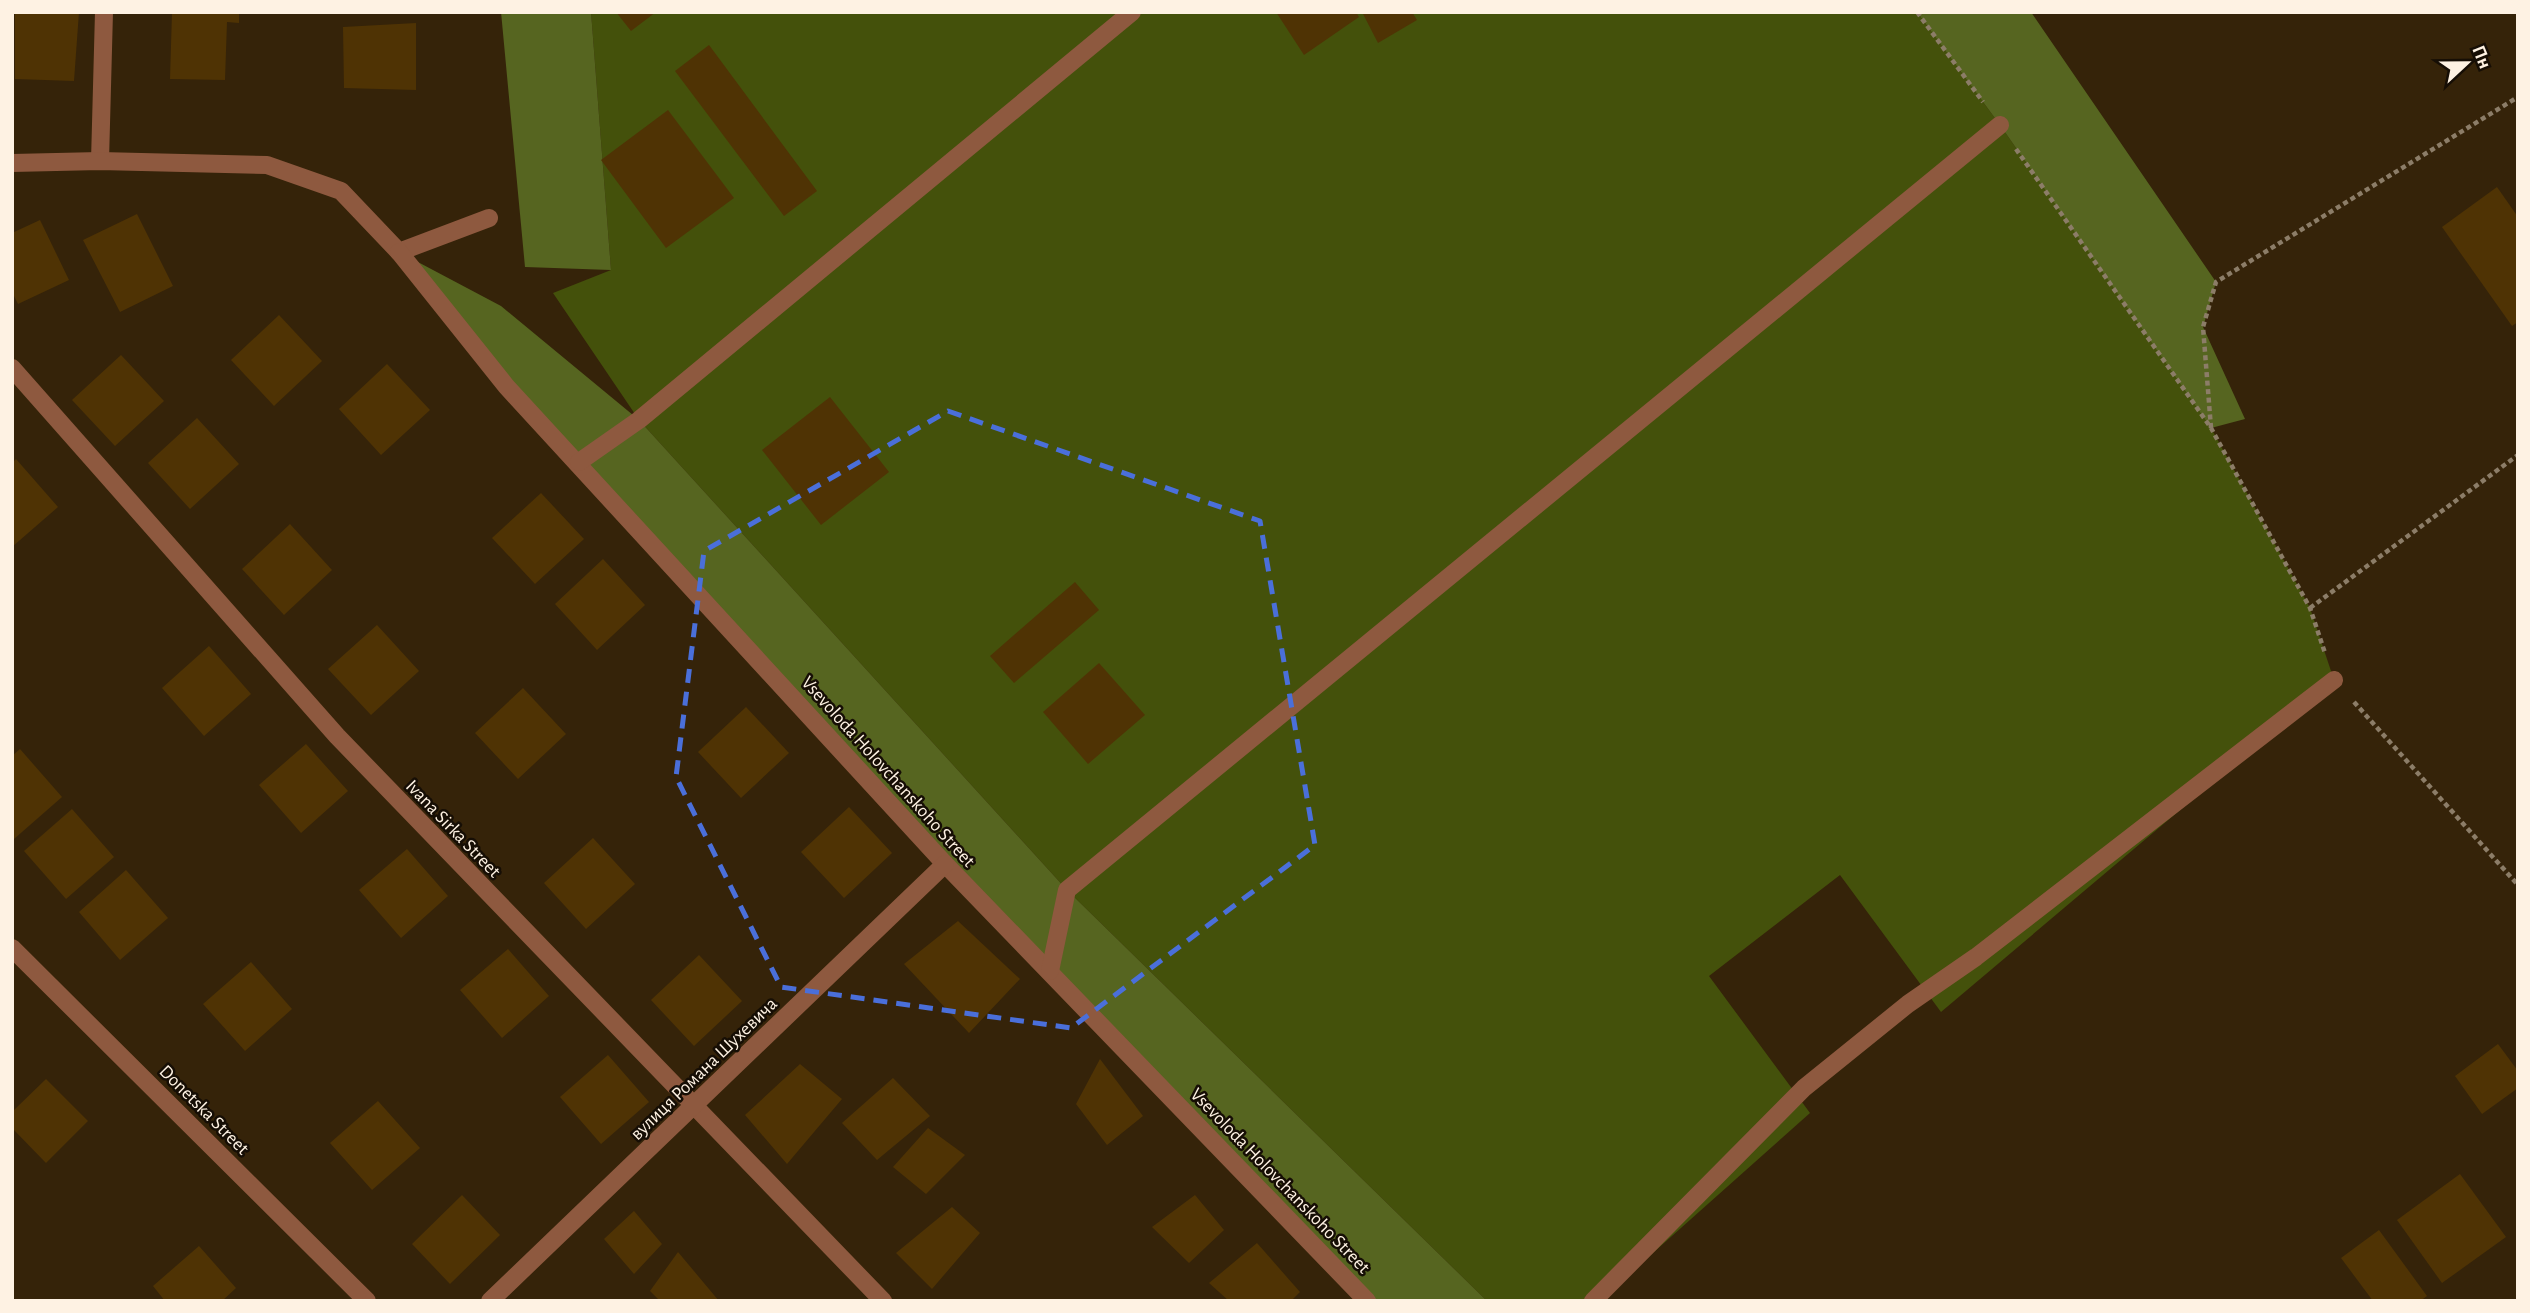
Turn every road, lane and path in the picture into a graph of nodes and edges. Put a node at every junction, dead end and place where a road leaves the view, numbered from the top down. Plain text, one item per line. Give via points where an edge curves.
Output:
1 (104, 12) edge
2 (1132, 12) edge
3 (1917, 12) edge
4 (2518, 97) edge
5 (2000, 125) junction
6 (100, 161) junction
7 (12, 163) edge
8 (489, 218) dead end
9 (399, 252) junction
10 (12, 368) edge
11 (2211, 428) junction
12 (2518, 454) edge
13 (579, 462) junction
14 (2310, 608) junction
15 (2334, 680) junction
16 (945, 864) junction
17 (2518, 885) edge
18 (12, 948) edge
19 (1050, 971) junction
20 (694, 1106) junction
21 (367, 1301) edge
22 (490, 1301) edge
23 (883, 1301) edge
24 (1367, 1301) edge
25 (1593, 1301) edge

1 - 6 street
2 - 13 street via 639,420
3 - 5 path
4 - 11 path via 2216,282 2203,327
5 - 11 path
5 - 19 street via 1067,890
6 - 7 street, Vsevoloda Holovchanskoho Street
6 - 9 street, Vsevoloda Holovchanskoho Street via 267,165 341,191
8 - 9 street
9 - 13 street, Vsevoloda Holovchanskoho Street via 506,386
10 - 20 street, Ivana Sirka Street via 337,736
11 - 14 path
12 - 14 path
13 - 16 street, Vsevoloda Holovchanskoho Street
14 - 15 path
15 - 17 path
15 - 25 street via 1804,1088
16 - 19 street, Vsevoloda Holovchanskoho Street
16 - 20 street, вулиця Романа Шухевича
18 - 21 street, Donetska Street
19 - 24 street, Vsevoloda Holovchanskoho Street
20 - 22 street, вулиця Романа Шухевича
20 - 23 street, Ivana Sirka Street

